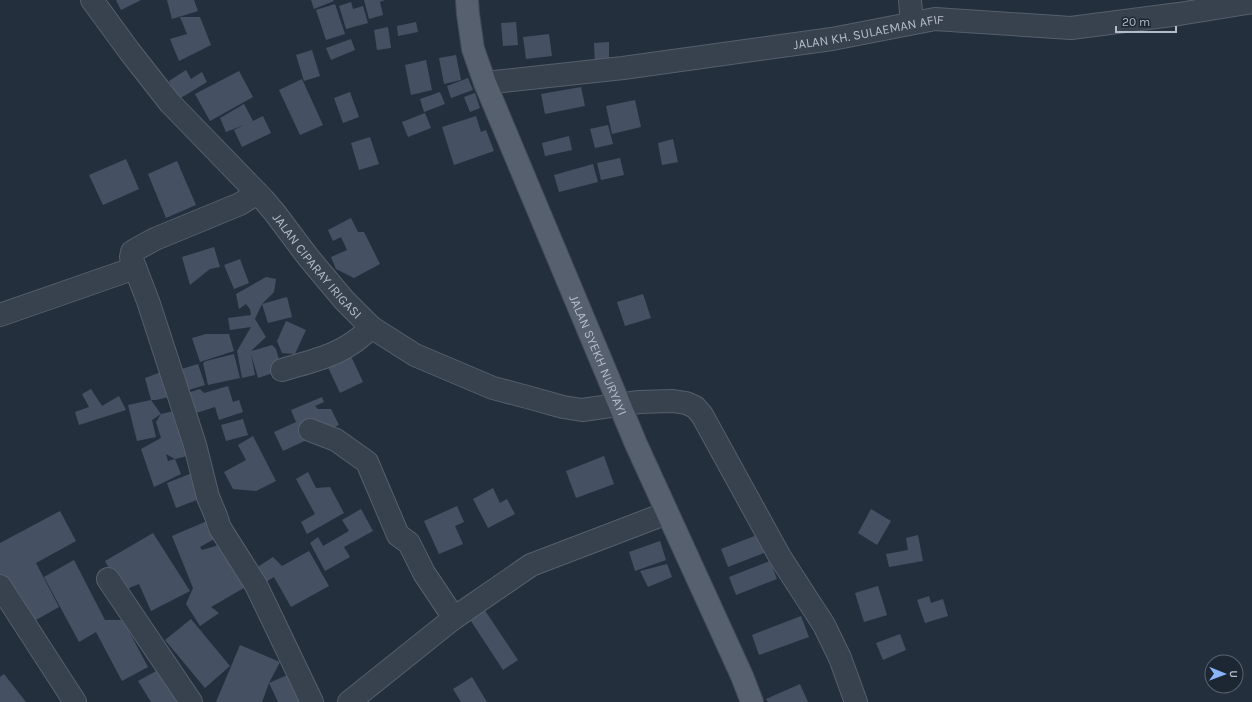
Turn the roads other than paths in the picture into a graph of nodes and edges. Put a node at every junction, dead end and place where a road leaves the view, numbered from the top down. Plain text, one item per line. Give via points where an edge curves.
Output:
1 (92, 0) edge
2 (467, 0) edge
3 (910, 0) edge
4 (1252, 2) edge
5 (912, 23) junction
6 (485, 83) junction
7 (250, 197) junction
8 (135, 268) junction
9 (0, 315) edge
10 (361, 336) junction
11 (282, 370) dead end
12 (622, 410) junction
13 (310, 430) dead end
14 (667, 513) junction
15 (108, 578) dead end
16 (0, 586) edge
17 (454, 618) junction
18 (75, 702) edge
19 (191, 702) edge
20 (312, 702) edge
21 (350, 702) edge
22 (752, 702) edge
23 (856, 702) edge

1 - 7 street, JALAN CIPARAY IRIGASI via 170,103
2 - 6 main road, JALAN SYEKH NURYAYI via 473,49
3 - 5 street
4 - 5 street, JALAN KH. SULAEMAN AFIF via 1072,28 935,19
5 - 6 street, JALAN KH. SULAEMAN AFIF via 832,38 623,68
6 - 12 main road, JALAN SYEKH NURYAYI
7 - 8 street via 135,250 131,257
7 - 10 street, JALAN CIPARAY IRIGASI via 275,213 344,300
8 - 9 street
8 - 20 street via 195,445 208,497 220,528 256,585
10 - 11 street via 336,353
10 - 12 street, JALAN CIPARAY IRIGASI via 415,355 493,388 572,409
12 - 14 main road, JALAN SYEKH NURYAYI
12 - 23 street, JALAN CIPARAY IRIGASI via 638,402 673,401 695,407 702,415 780,557 824,625 840,658
13 - 17 street via 336,440 367,462 398,535 409,543 424,572
14 - 17 street via 531,564
14 - 22 main road, JALAN SYEKH NURYAYI
15 - 19 street
16 - 18 street
17 - 21 street

